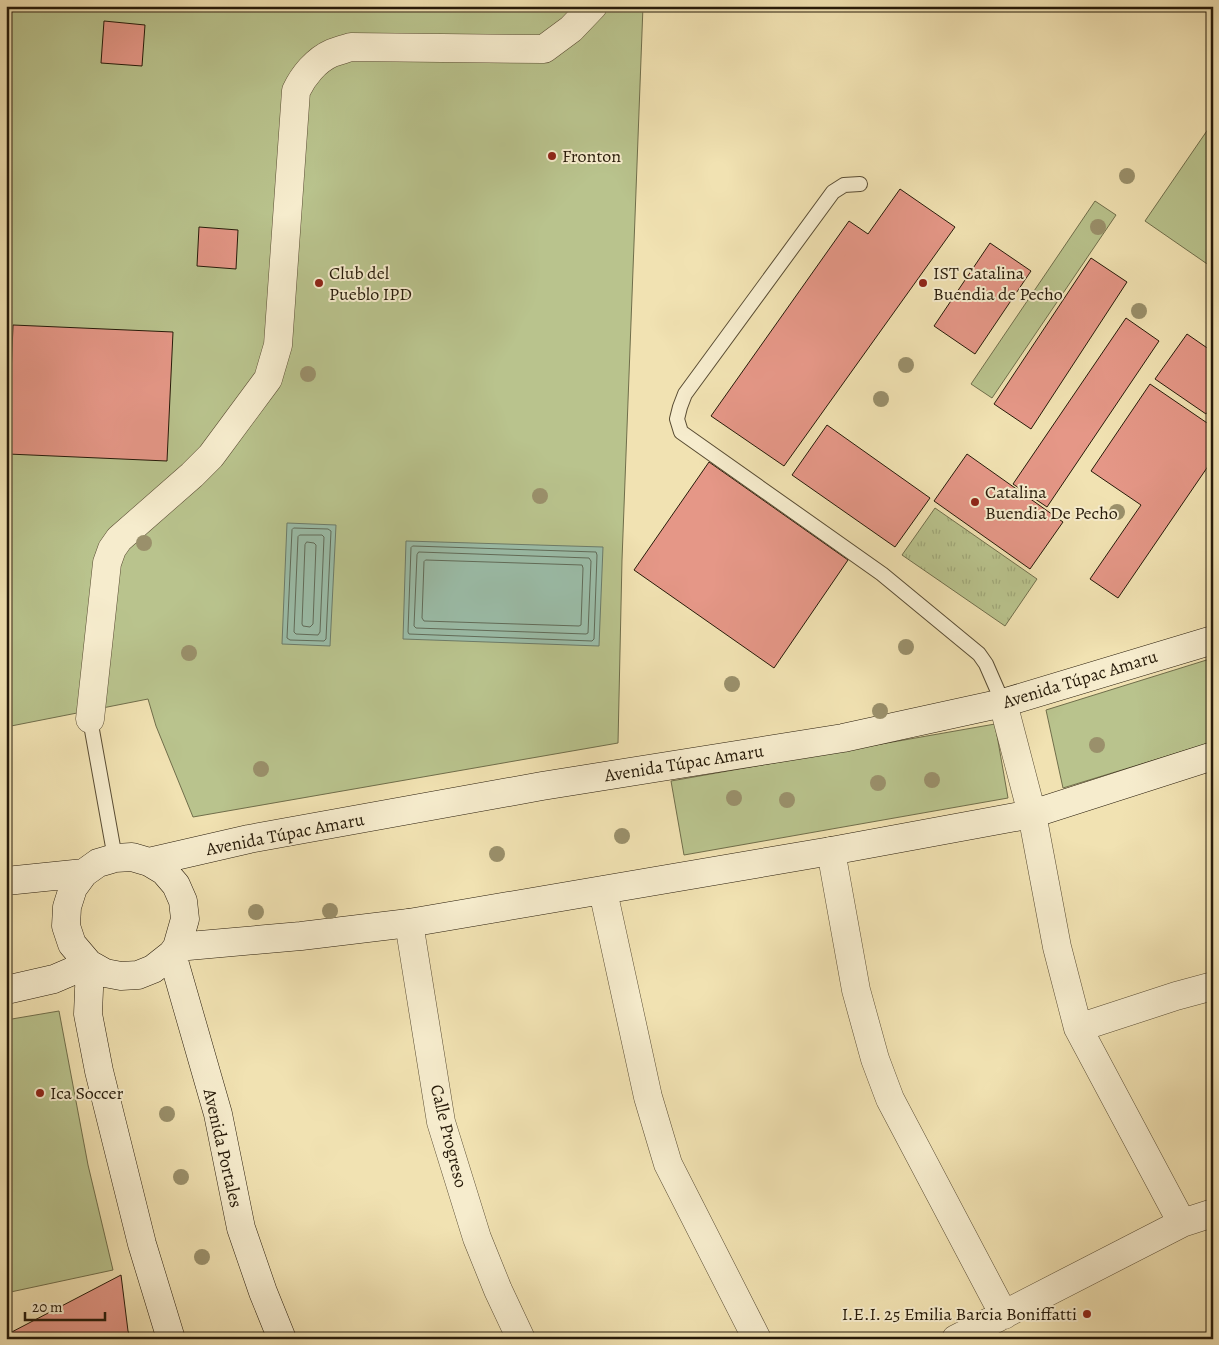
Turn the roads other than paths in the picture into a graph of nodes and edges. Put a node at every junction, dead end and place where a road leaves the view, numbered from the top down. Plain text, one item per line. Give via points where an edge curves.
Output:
1 (593, 6) edge
2 (860, 184) dead end
3 (1213, 640) edge
4 (1003, 703) junction
5 (90, 719) joint
6 (1213, 756) edge
7 (1032, 814) junction
8 (831, 851) junction
9 (115, 858) junction
10 (149, 862) junction
11 (84, 873) junction
12 (6, 881) edge
13 (602, 890) junction
14 (409, 924) junction
15 (174, 950) junction
16 (89, 964) junction
17 (1213, 986) edge
18 (6, 990) edge
19 (1078, 1028) junction
20 (1213, 1213) edge
21 (1182, 1223) junction
22 (1004, 1315) junction
23 (171, 1339) edge
24 (282, 1339) edge
25 (521, 1339) edge
26 (758, 1339) edge
27 (956, 1339) edge

1 - 5 street via 571,29 544,49 351,47 330,54 302,78 296,91 278,345 268,379 211,456 112,549 107,563
2 - 4 lane via 844,185 833,192 685,394 677,419 681,432 882,574 980,654
3 - 4 street, Avenida Túpac Amaru
4 - 7 street
4 - 10 street, Avenida Túpac Amaru via 843,738 542,786 249,839
5 - 9 lane
6 - 7 street
7 - 8 street
7 - 19 street via 1058,947
8 - 13 street
8 - 22 street via 856,990 875,1059 890,1099
9 - 10 street via 132,857
9 - 11 street via 98,863
10 - 15 street via 164,871 176,885 183,901 184,919
11 - 12 street
11 - 16 street via 73,888 67,906 66,926 72,944
13 - 14 street
13 - 26 street via 648,1097 668,1164
14 - 15 street
14 - 25 street, Calle Progreso via 442,1122 477,1238
15 - 16 street via 153,969 138,975 105,973
15 - 24 street, Avenida Portales via 218,1114 241,1228
16 - 18 street via 54,980
16 - 23 street via 88,1014 99,1071 142,1244
17 - 19 street
19 - 21 street
20 - 21 street
21 - 22 street
22 - 27 street

